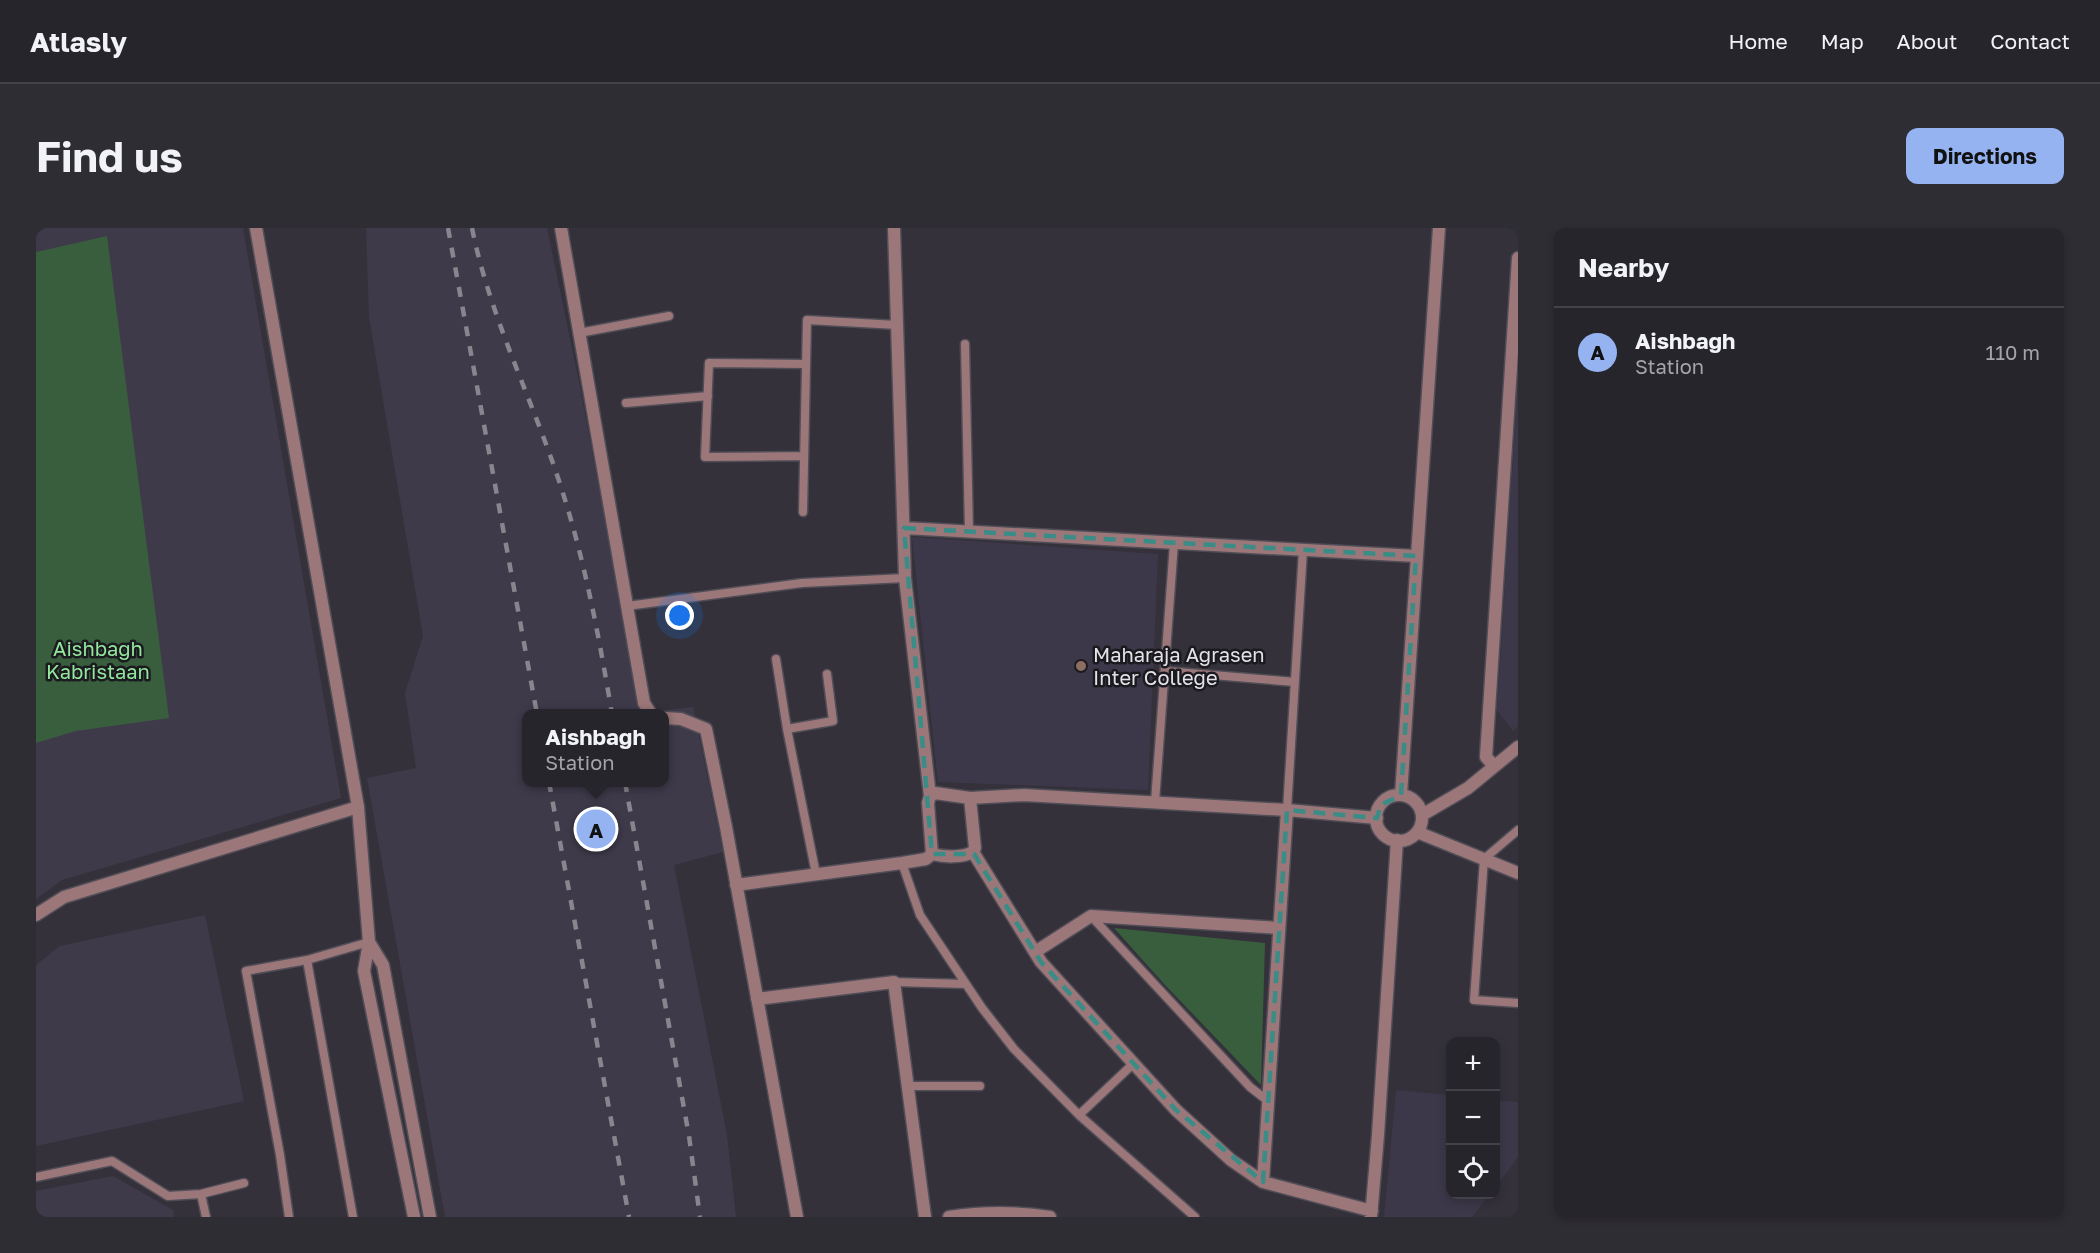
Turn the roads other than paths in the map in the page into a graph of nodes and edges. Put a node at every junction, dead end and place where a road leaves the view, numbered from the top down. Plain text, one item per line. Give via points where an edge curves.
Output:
1 (256, 228) edge
2 (561, 228) edge
3 (894, 228) edge
4 (1439, 228) edge
5 (1518, 258) edge
6 (669, 316) dead end
7 (897, 325) junction
8 (579, 333) junction
9 (965, 344) dead end
10 (805, 364) junction
11 (708, 396) junction
12 (626, 403) dead end
13 (803, 456) junction
14 (803, 512) dead end
15 (904, 528) junction
16 (969, 532) junction
17 (1174, 543) junction
18 (1303, 550) junction
19 (1416, 556) junction
20 (905, 578) junction
21 (627, 606) junction
22 (776, 659) dead end
23 (1165, 671) junction
24 (827, 674) dead end
25 (1295, 682) junction
26 (648, 709) edge
27 (669, 718) edge
28 (788, 729) junction
29 (1518, 747) edge
30 (1494, 766) junction
31 (1401, 795) junction
32 (930, 796) junction
33 (970, 798) junction
34 (1155, 802) junction
35 (358, 807) junction
36 (1287, 810) junction
37 (1422, 815) junction
38 (1377, 818) junction
39 (1518, 830) edge
40 (1417, 832) junction
41 (1397, 840) junction
42 (973, 852) junction
43 (932, 854) junction
44 (1484, 859) junction
45 (902, 863) junction
46 (1518, 873) edge
47 (816, 874) junction
48 (736, 885) junction
49 (36, 915) edge
50 (1091, 916) junction
51 (1279, 928) junction
52 (369, 942) junction
53 (1035, 952) junction
54 (307, 960) junction
55 (894, 982) junction
56 (966, 984) junction
57 (757, 999) junction
58 (1518, 1003) edge
59 (1133, 1064) junction
60 (908, 1086) junction
61 (980, 1086) dead end
62 (1268, 1101) junction
63 (1078, 1115) junction
64 (36, 1177) edge
65 (1263, 1182) junction
66 (244, 1183) dead end
67 (201, 1194) junction
68 (1371, 1214) edge
69 (206, 1217) edge
70 (289, 1217) edge
71 (353, 1217) edge
72 (414, 1217) edge
73 (430, 1217) edge
74 (797, 1217) edge
75 (925, 1217) edge
76 (949, 1217) edge
77 (1050, 1217) edge
78 (1195, 1217) edge

1 - 35 street
2 - 8 street
3 - 7 street
4 - 19 street
5 - 30 street via 1486,757
6 - 8 lane
7 - 10 lane via 807,320
7 - 15 street
8 - 21 street
9 - 16 lane
10 - 11 lane via 709,363
10 - 13 lane
11 - 12 lane
11 - 13 lane via 705,457
13 - 14 lane
15 - 16 street
15 - 20 street
16 - 17 street
17 - 18 street
17 - 23 lane
18 - 19 street
18 - 25 lane
19 - 31 street
20 - 21 lane via 802,583
20 - 32 street
21 - 26 street
22 - 28 lane
23 - 25 lane
23 - 34 lane
24 - 28 lane via 833,722
25 - 36 lane
27 - 48 street via 706,729
28 - 47 lane
29 - 30 street
30 - 37 street via 1468,788
31 - 37 street via 1413,800
31 - 38 street via 1381,805
32 - 33 street
32 - 43 street
33 - 34 street via 1024,795
33 - 42 street
34 - 36 street
35 - 49 street via 64,897
35 - 52 street
36 - 38 street
36 - 51 street
37 - 40 street
38 - 41 street via 1385,836
39 - 44 lane
40 - 41 street via 1411,838
40 - 44 street
41 - 68 street
42 - 43 street via 941,857
42 - 53 street
43 - 45 street via 926,859
44 - 46 street
44 - 58 lane via 1474,1000
45 - 47 street
45 - 56 lane via 920,915
47 - 48 street
48 - 57 street
50 - 51 street
50 - 53 street
50 - 62 lane via 1250,1087
51 - 62 street
52 - 54 lane
52 - 72 street via 364,971
52 - 73 street via 383,964
53 - 59 street
54 - 70 lane via 246,970
54 - 71 lane
55 - 56 lane
55 - 57 street
55 - 60 street
56 - 63 lane via 1014,1049
57 - 74 street
59 - 63 lane
59 - 65 street via 1191,1124
60 - 61 lane
60 - 75 street
62 - 65 street
63 - 78 lane
64 - 67 lane via 112,1161 168,1196
65 - 68 street
66 - 67 lane
67 - 69 lane
76 - 77 street

